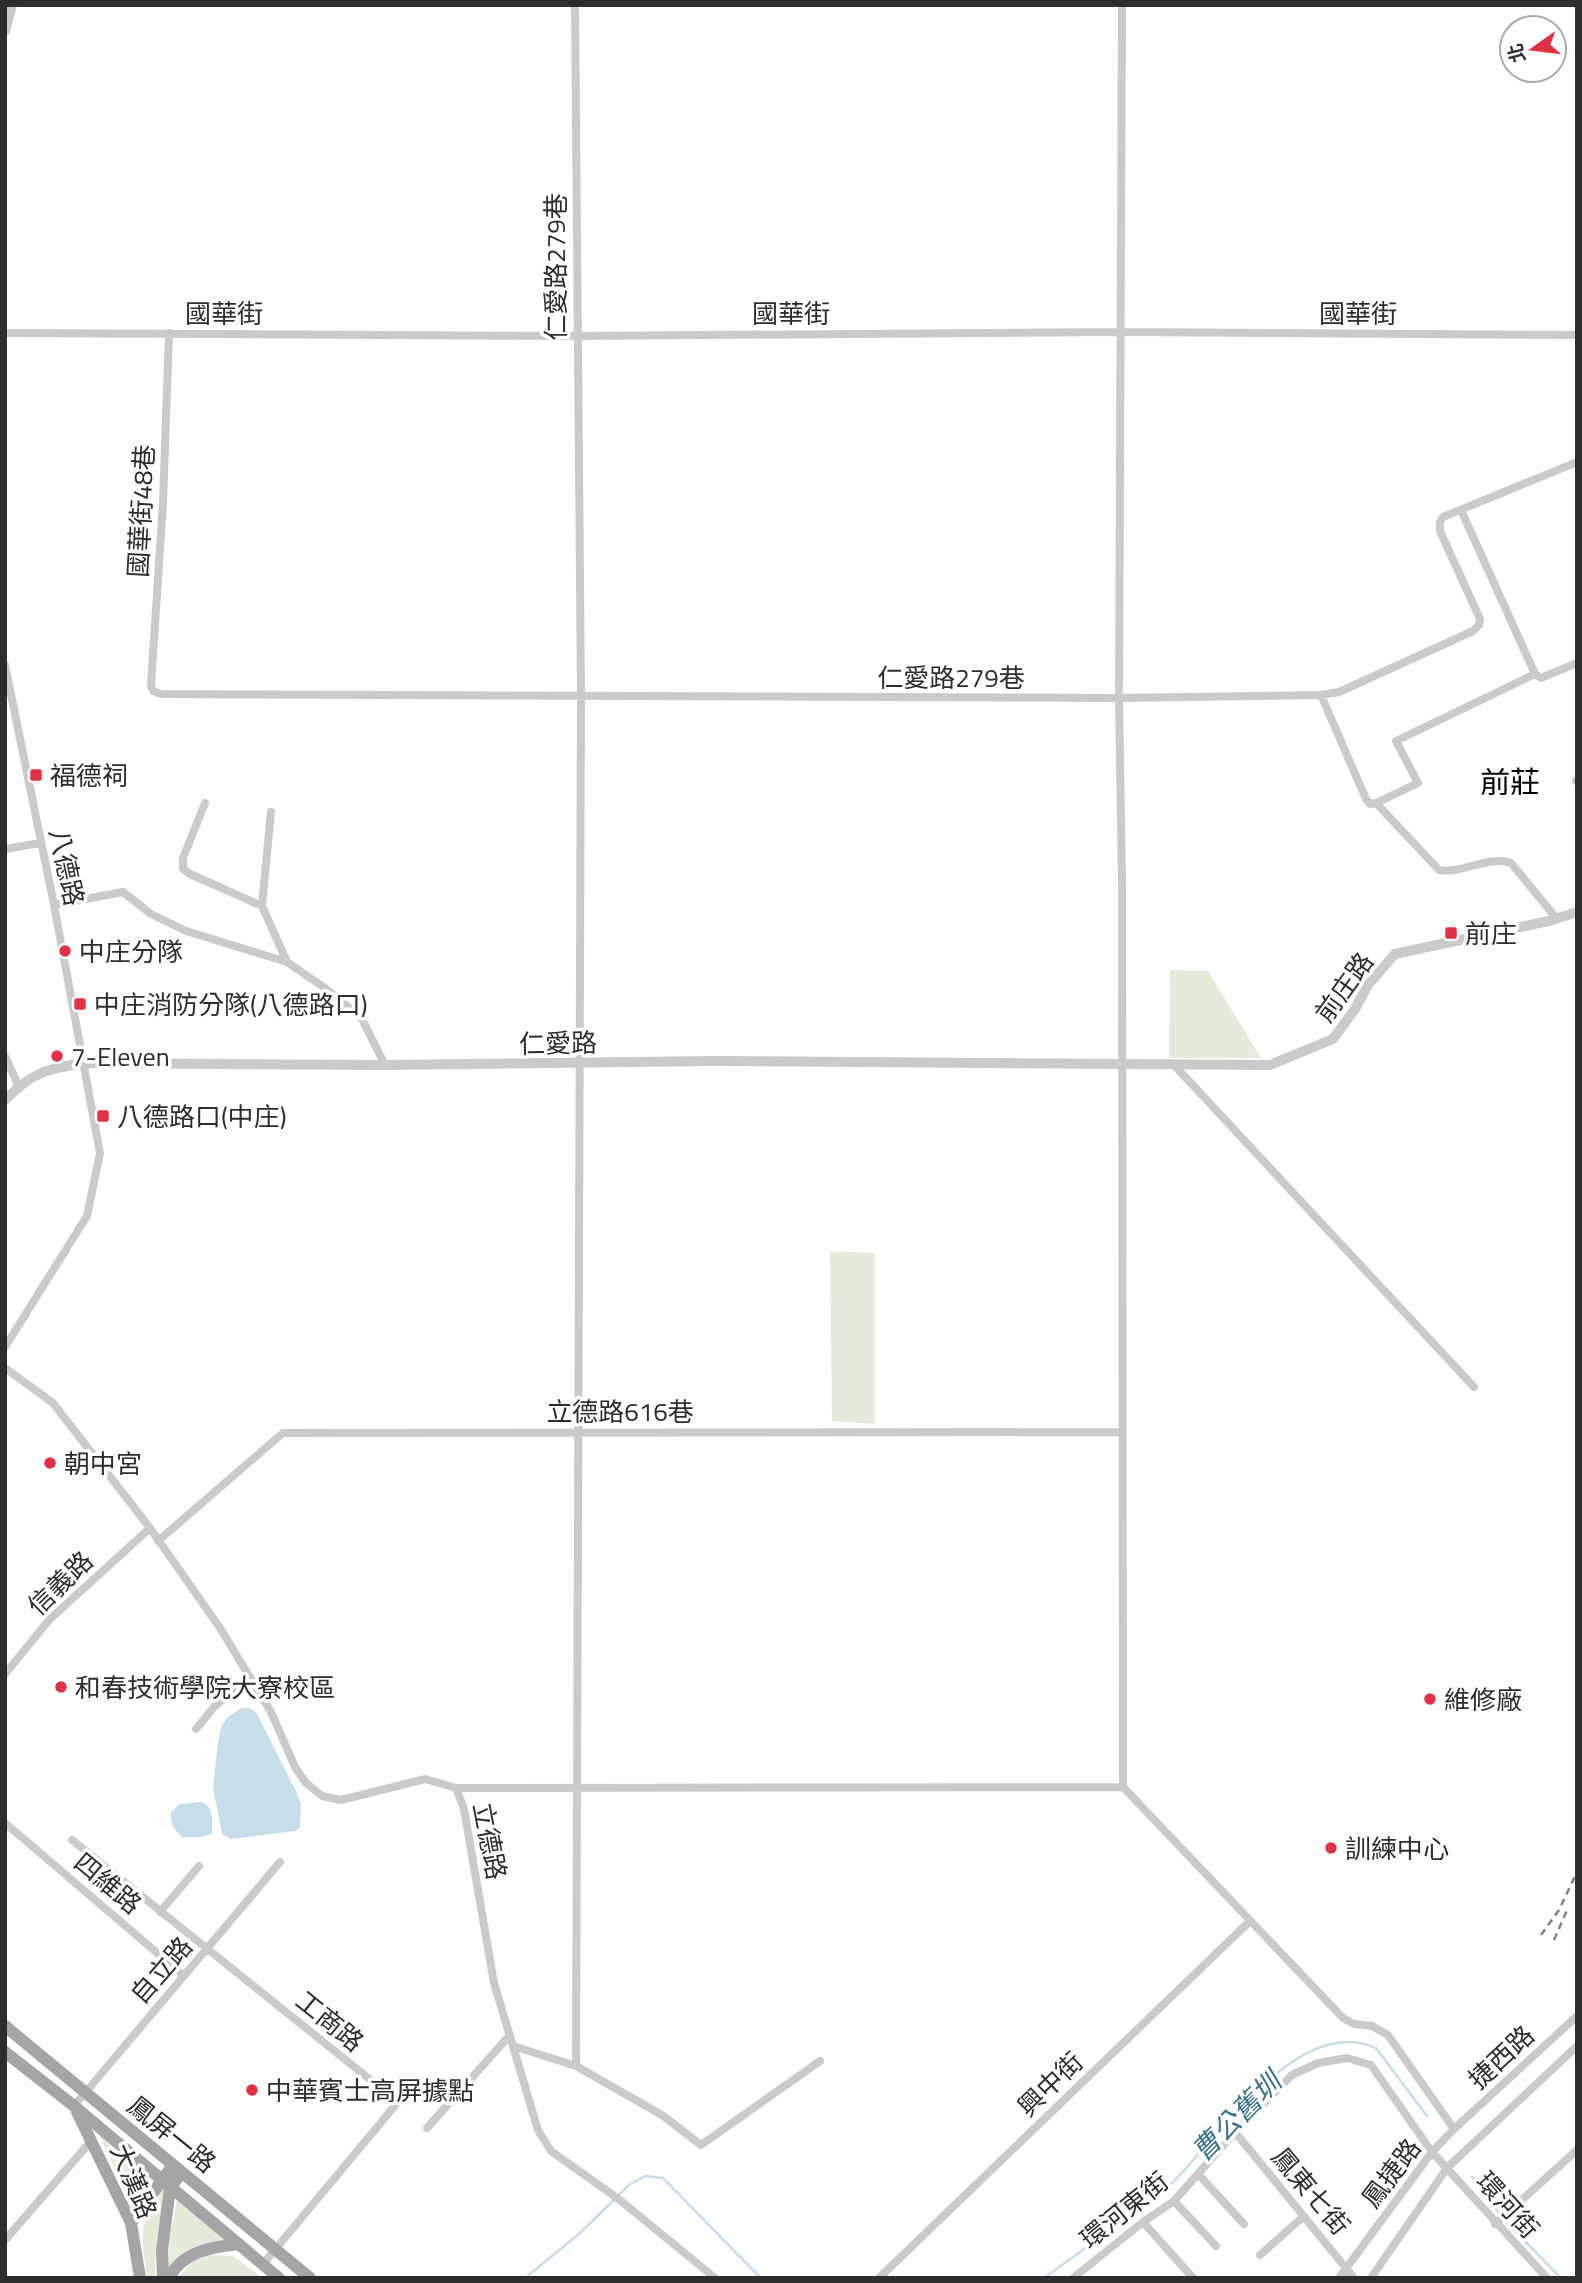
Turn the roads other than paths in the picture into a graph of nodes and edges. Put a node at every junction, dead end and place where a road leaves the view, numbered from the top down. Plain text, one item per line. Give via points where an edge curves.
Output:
1 (12, 5) edge
2 (575, 5) edge
3 (1122, 5) edge
4 (5, 31) edge
5 (1121, 332) junction
6 (5, 333) edge
7 (169, 333) junction
8 (1577, 335) edge
9 (576, 336) junction
10 (1577, 462) edge
11 (1461, 510) junction
12 (1577, 663) edge
13 (5, 665) edge
14 (1535, 674) junction
15 (153, 691) joint
16 (1321, 695) junction
17 (581, 696) junction
18 (1119, 698) junction
19 (8, 699) edge
20 (205, 803) dead end
21 (1376, 803) junction
22 (271, 812) dead end
23 (41, 843) junction
24 (5, 849) edge
25 (54, 905) junction
26 (262, 906) junction
27 (1577, 912) edge
28 (1557, 919) junction
29 (287, 962) junction
30 (5, 1056) edge
31 (84, 1063) junction
32 (579, 1064) junction
33 (385, 1065) junction
34 (1174, 1065) junction
35 (1122, 1066) junction
36 (19, 1087) junction
37 (5, 1100) edge
38 (5, 1346) edge
39 (5, 1368) edge
40 (1474, 1387) dead end
41 (578, 1432) junction
42 (1122, 1432) junction
43 (150, 1528) junction
44 (158, 1541) junction
45 (5, 1674) edge
46 (250, 1677) junction
47 (196, 1729) dead end
48 (1123, 1787) junction
49 (456, 1788) junction
50 (578, 1789) junction
51 (5, 1823) edge
52 (72, 1840) dead end
53 (280, 1862) dead end
54 (199, 1866) dead end
55 (160, 1912) junction
56 (1250, 1921) junction
57 (206, 1949) junction
58 (183, 1975) junction
59 (1577, 2016) edge
60 (5, 2026) edge
61 (510, 2035) junction
62 (513, 2046) junction
63 (1577, 2046) edge
64 (5, 2052) edge
65 (820, 2061) dead end
66 (576, 2066) junction
67 (85, 2092) junction
68 (74, 2106) junction
69 (427, 2128) dead end
70 (1454, 2129) junction
71 (1235, 2132) junction
72 (92, 2140) junction
73 (1474, 2143) joint
74 (1577, 2150) edge
75 (1432, 2152) junction
76 (1439, 2160) joint
77 (178, 2168) junction
78 (1447, 2168) junction
79 (1198, 2174) junction
80 (166, 2184) junction
81 (1174, 2201) junction
82 (1304, 2216) junction
83 (1499, 2220) junction
84 (1143, 2222) junction
85 (131, 2223) junction
86 (1244, 2224) dead end
87 (5, 2240) edge
88 (239, 2244) junction
89 (1216, 2246) dead end
90 (277, 2249) junction
91 (1260, 2255) dead end
92 (263, 2264) junction
93 (1347, 2267) junction
94 (140, 2278) edge
95 (163, 2278) edge
96 (169, 2278) edge
97 (279, 2278) edge
98 (310, 2278) edge
99 (715, 2278) edge
100 (879, 2278) edge
101 (1073, 2278) edge
102 (1193, 2278) edge
103 (1339, 2278) edge
104 (1354, 2278) edge
105 (1371, 2278) edge
106 (1547, 2278) edge

1 - 4 street
2 - 9 street, 仁愛路279巷
3 - 5 street
5 - 8 street, 國華街
5 - 9 street, 國華街
5 - 18 street
6 - 7 street, 國華街
7 - 9 street, 國華街
7 - 15 street, 國華街48巷
9 - 17 street, 仁愛路279巷
10 - 11 street
11 - 14 street
11 - 16 street, 仁愛路279巷 via 1443,517 1440,531 1479,625 1388,671
12 - 14 street via 1541,678
13 - 19 street, 八德路
14 - 21 street via 1396,741 1418,783
15 - 17 street, 仁愛路279巷
16 - 18 street, 仁愛路279巷
16 - 21 street via 1366,799
17 - 18 street, 仁愛路279巷
17 - 32 street, 仁愛路279巷
18 - 35 street
19 - 23 street, 八德路
20 - 26 street via 183,869
21 - 28 street via 1439,870 1449,872 1502,860 1511,863
22 - 26 street
23 - 24 street
23 - 25 street, 八德路
25 - 29 street via 123,892 151,914 186,931
25 - 31 street, 八德路
26 - 29 street
27 - 28 street, 前庄路
28 - 34 street, 前庄路 via 1395,954 1368,985 1333,1039 1292,1058 1254,1067
29 - 33 street via 361,1017
30 - 36 street
31 - 33 street, 仁愛路
31 - 36 street, 仁愛路 via 46,1069
31 - 38 street, 八德路 via 100,1153 87,1216
32 - 33 street, 仁愛路
32 - 35 street, 仁愛路
32 - 41 street, 仁愛路279巷
34 - 35 street, 前庄路
34 - 40 street
35 - 42 street
36 - 37 street, 仁愛路
39 - 43 street, 立德路 via 53,1403
41 - 42 street, 立德路616巷
41 - 44 street, 立德路616巷 via 283,1433
41 - 50 street, 仁愛路279巷
42 - 48 street
43 - 44 street, 立德路
43 - 45 street, 信義路 via 49,1620
44 - 46 street, 立德路
46 - 47 street
46 - 49 street, 立德路 via 295,1767 322,1796 341,1800 425,1779
48 - 50 street
48 - 56 street
49 - 50 street
49 - 61 street, 立德路 via 464,1809 494,1983
50 - 66 street, 仁愛路279巷
51 - 58 street, 四維路
52 - 55 street, 工商路
53 - 57 street, 自立路
54 - 55 street
55 - 57 street, 工商路
56 - 70 street via 1343,2018 1388,2035
56 - 100 street, 興中街
57 - 58 street, 自立路
57 - 90 street, 工商路 via 398,2102
58 - 67 street, 自立路
59 - 70 street, 捷西路
60 - 67 main road, 鳳屏一路
61 - 62 street, 立德路
61 - 69 street
62 - 66 street
62 - 99 street, 立德路 via 544,2143
63 - 73 street, 捷西路
64 - 68 main road, 鳳屏一路
65 - 66 street via 701,2145 662,2115
67 - 68 street, 自立路
67 - 77 main road, 鳳屏一路
68 - 72 main road, 大漢路
68 - 80 main road, 鳳屏一路
70 - 75 street, 鳳捷路
71 - 75 street, 環河東街 via 1292,2075 1318,2063 1347,2058 1371,2065
71 - 79 street, 環河東街
71 - 82 street, 鳳東七街
72 - 85 main road, 大漢路
72 - 87 street
73 - 78 street, 鳳捷路
74 - 83 street
75 - 76 street, 環河東街
75 - 93 street, 鳳捷路
76 - 78 street, 環河街
77 - 80 main road
77 - 90 main road, 鳳屏一路
78 - 83 street, 環河街
78 - 105 street, 鳳捷路
79 - 81 street, 環河東街
79 - 86 street
80 - 85 main road
80 - 88 main road, 鳳屏一路
80 - 95 main road, 大漢路
81 - 84 street, 環河東街
81 - 89 street
82 - 91 street
82 - 93 street, 鳳東七街
83 - 106 street, 環河街
84 - 101 street, 環河東街
84 - 102 street
85 - 94 main road, 大漢路
88 - 92 main road, 鳳屏一路
88 - 96 main road via 190,2255
90 - 92 street, 工商路
90 - 98 main road, 鳳屏一路
92 - 97 main road, 鳳屏一路
93 - 103 street, 鳳捷路
93 - 104 street, 鳳東七街

